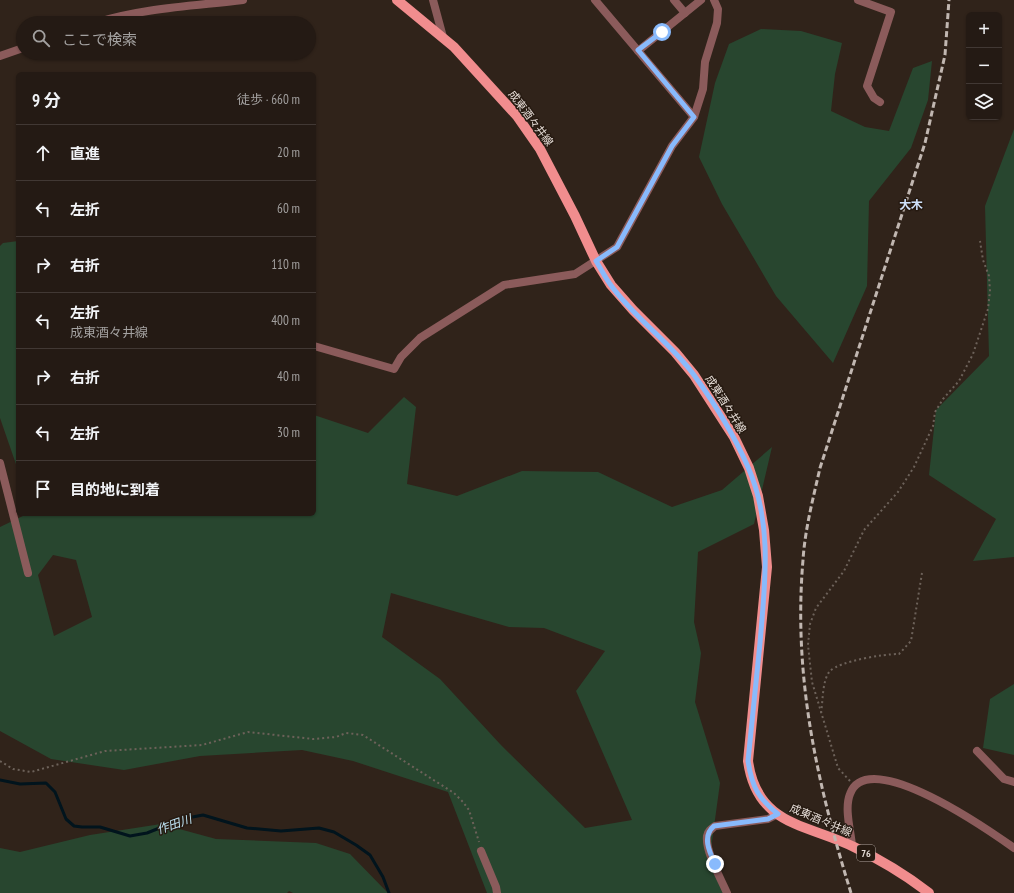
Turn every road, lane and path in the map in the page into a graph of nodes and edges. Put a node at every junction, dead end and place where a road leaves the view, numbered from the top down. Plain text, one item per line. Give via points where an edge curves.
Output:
1 (243, 0) edge
2 (397, 0) edge
3 (433, 0) edge
4 (595, 0) edge
5 (674, 0) edge
6 (701, 0) edge
7 (714, 0) edge
8 (858, 0) edge
9 (685, 13) junction
10 (125, 16) edge
11 (443, 37) junction
12 (16, 50) edge
13 (638, 50) junction
14 (0, 56) edge
15 (880, 102) dead end
16 (694, 117) junction
17 (980, 241) dead end
18 (596, 261) junction
19 (316, 347) edge
20 (0, 463) edge
21 (28, 573) dead end
22 (922, 573) dead end
23 (821, 714) junction
24 (977, 751) dead end
25 (0, 760) edge
26 (1014, 782) edge
27 (854, 786) junction
28 (778, 814) junction
29 (852, 846) junction
30 (1014, 848) edge
31 (481, 851) joint
32 (497, 893) edge
33 (727, 893) edge
34 (929, 893) edge

1 - 10 street via 166,8
2 - 11 main road, 成東酒々井線 / 76
3 - 11 street
4 - 13 street
5 - 9 street
6 - 9 street
7 - 16 street via 718,9 717,23 705,62 703,89
8 - 15 street via 891,12 867,86 874,98
9 - 13 street
11 - 18 main road, 成東酒々井線 / 76 via 512,110 540,149
12 - 14 street
13 - 16 street
16 - 18 street via 672,146 617,247
17 - 23 path via 990,290 988,309 973,354 960,381 935,412 933,426 914,467 898,492 864,530 844,571 816,608 812,618 808,645 812,682
18 - 19 street via 575,274 504,285 420,338 394,369
18 - 28 main road, 成東酒々井線 / 76 via 611,285 694,375 734,437 749,468 758,496 767,567 748,761 755,788 763,801
20 - 21 street
22 - 23 path via 911,641 899,654 879,654 830,671 826,678
23 - 27 path via 838,768
24 - 26 street via 1004,779
25 - 31 path via 13,769 30,772 105,751 202,745 248,732 313,739 354,733 363,735 463,802 469,810
27 - 29 street via 848,808
27 - 30 street via 873,779 897,782 916,789 988,829
28 - 29 main road, 成東酒々井線 / 76 via 795,824
28 - 33 street via 768,819 714,826 710,830 707,836 709,849
29 - 34 main road, 成東酒々井線 / 76 via 880,860
31 - 32 street

